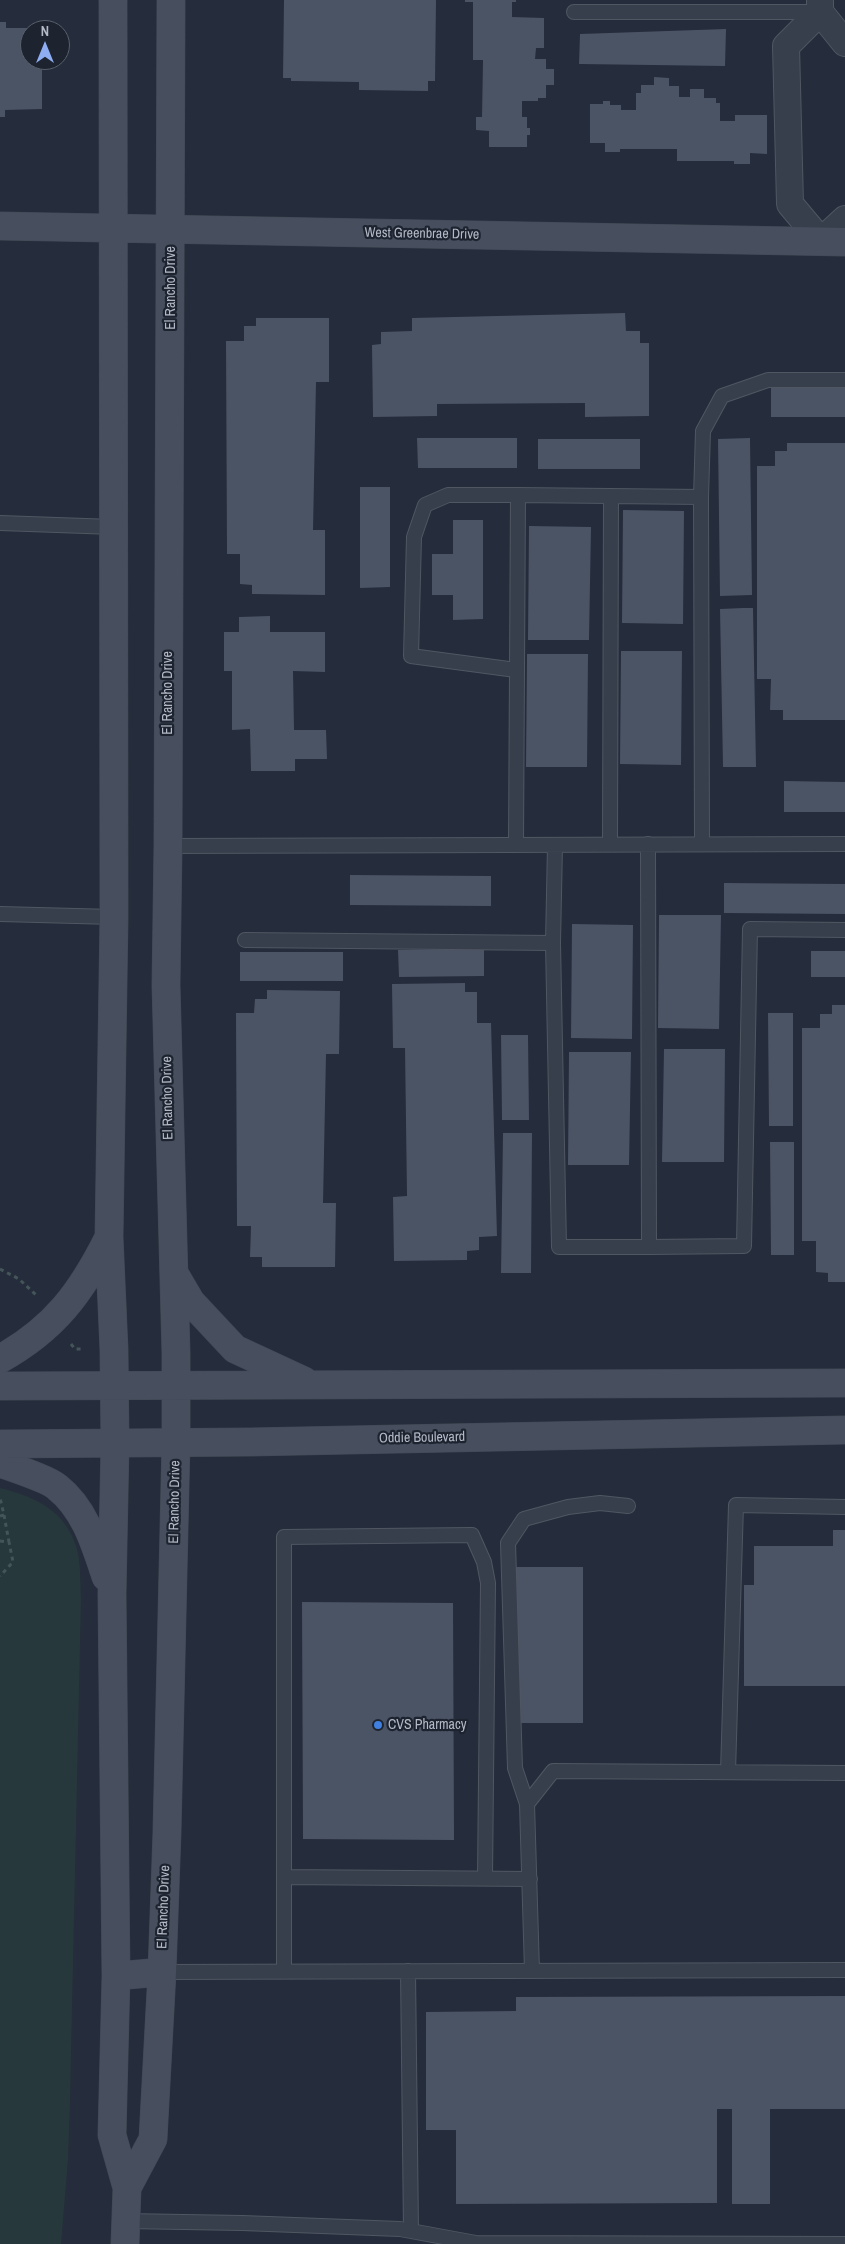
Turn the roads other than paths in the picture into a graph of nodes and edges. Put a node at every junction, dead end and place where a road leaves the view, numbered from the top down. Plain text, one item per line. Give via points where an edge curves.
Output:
1 (113, 0) edge
2 (171, 0) edge
3 (820, 6) edge
4 (574, 12) dead end
5 (845, 43) edge
6 (845, 219) edge
7 (0, 226) edge
8 (114, 229) junction
9 (171, 230) junction
10 (833, 241) edge
11 (845, 380) edge
12 (518, 495) junction
13 (611, 496) junction
14 (701, 497) junction
15 (0, 523) edge
16 (114, 527) junction
17 (516, 670) junction
18 (610, 843) junction
19 (516, 844) junction
20 (648, 844) junction
21 (702, 844) junction
22 (845, 844) edge
23 (555, 845) junction
24 (168, 846) junction
25 (0, 914) edge
26 (114, 917) junction
27 (845, 930) edge
28 (245, 940) dead end
29 (553, 943) junction
30 (109, 1237) junction
31 (649, 1247) junction
32 (172, 1269) junction
33 (0, 1359) edge
34 (845, 1383) edge
35 (113, 1385) junction
36 (176, 1385) junction
37 (0, 1386) edge
38 (315, 1386) junction
39 (845, 1430) edge
40 (176, 1442) junction
41 (0, 1444) edge
42 (115, 1444) junction
43 (0, 1463) edge
44 (628, 1506) dead end
45 (845, 1507) edge
46 (112, 1594) junction
47 (728, 1772) junction
48 (845, 1772) edge
49 (527, 1804) junction
50 (284, 1877) junction
51 (485, 1878) junction
52 (530, 1879) junction
53 (845, 1970) edge
54 (284, 1971) junction
55 (408, 1971) junction
56 (532, 1971) junction
57 (162, 1972) junction
58 (116, 1976) junction
59 (127, 2188) junction
60 (412, 2231) junction
61 (125, 2232) edge
62 (845, 2244) edge

1 - 8 main road, El Rancho Drive
2 - 9 main road, El Rancho Drive
3 - 4 lane
3 - 5 street
3 - 10 street via 786,46 790,204
6 - 10 street
7 - 8 main road, West Greenbrae Drive
8 - 9 main road, West Greenbrae Drive
8 - 16 main road, El Rancho Drive
9 - 10 main road, West Greenbrae Drive
9 - 24 main road, El Rancho Drive
11 - 14 lane via 768,380 722,396 703,431
12 - 13 lane
12 - 17 lane
12 - 17 lane via 448,495 425,505 414,537 411,605 411,656
13 - 14 lane
13 - 18 lane
14 - 21 lane
15 - 16 lane
16 - 26 main road, El Rancho Drive
17 - 19 lane
18 - 20 lane
18 - 23 lane
19 - 23 lane
19 - 24 lane
20 - 21 lane
20 - 31 lane
21 - 22 lane
23 - 29 lane
24 - 32 main road, El Rancho Drive via 166,985
25 - 26 lane
26 - 30 main road, El Rancho Drive
27 - 31 lane via 750,929 744,1246
28 - 29 lane
29 - 31 lane via 559,1247
30 - 33 main road via 91,1273 72,1300 51,1322
30 - 35 main road, El Rancho Drive
32 - 36 main road, El Rancho Drive
32 - 38 main road via 191,1302 235,1349
34 - 38 main road
35 - 36 main road
35 - 37 main road
35 - 42 main road, El Rancho Drive
36 - 38 main road
36 - 40 main road, El Rancho Drive
39 - 40 main road, Oddie Boulevard
40 - 42 main road, Oddie Boulevard
40 - 57 main road, El Rancho Drive
41 - 42 main road, Oddie Boulevard
42 - 46 main road, El Rancho Drive
43 - 46 main road via 56,1486 79,1511
44 - 49 lane via 600,1503 568,1507 524,1519 508,1543 515,1768
45 - 47 lane via 736,1505
46 - 58 main road, El Rancho Drive
47 - 48 lane
47 - 49 lane via 554,1771
49 - 52 lane
50 - 51 lane
50 - 51 lane via 284,1537 472,1535 484,1562 488,1583
50 - 54 lane
51 - 52 lane
52 - 56 lane
53 - 56 lane
54 - 55 lane
54 - 57 lane
55 - 56 lane
55 - 60 lane
57 - 58 main road
57 - 59 main road, El Rancho Drive via 153,2139
58 - 59 main road, El Rancho Drive via 112,2135
59 - 61 main road, El Rancho Drive
60 - 61 lane via 242,2222
60 - 62 lane via 476,2243

